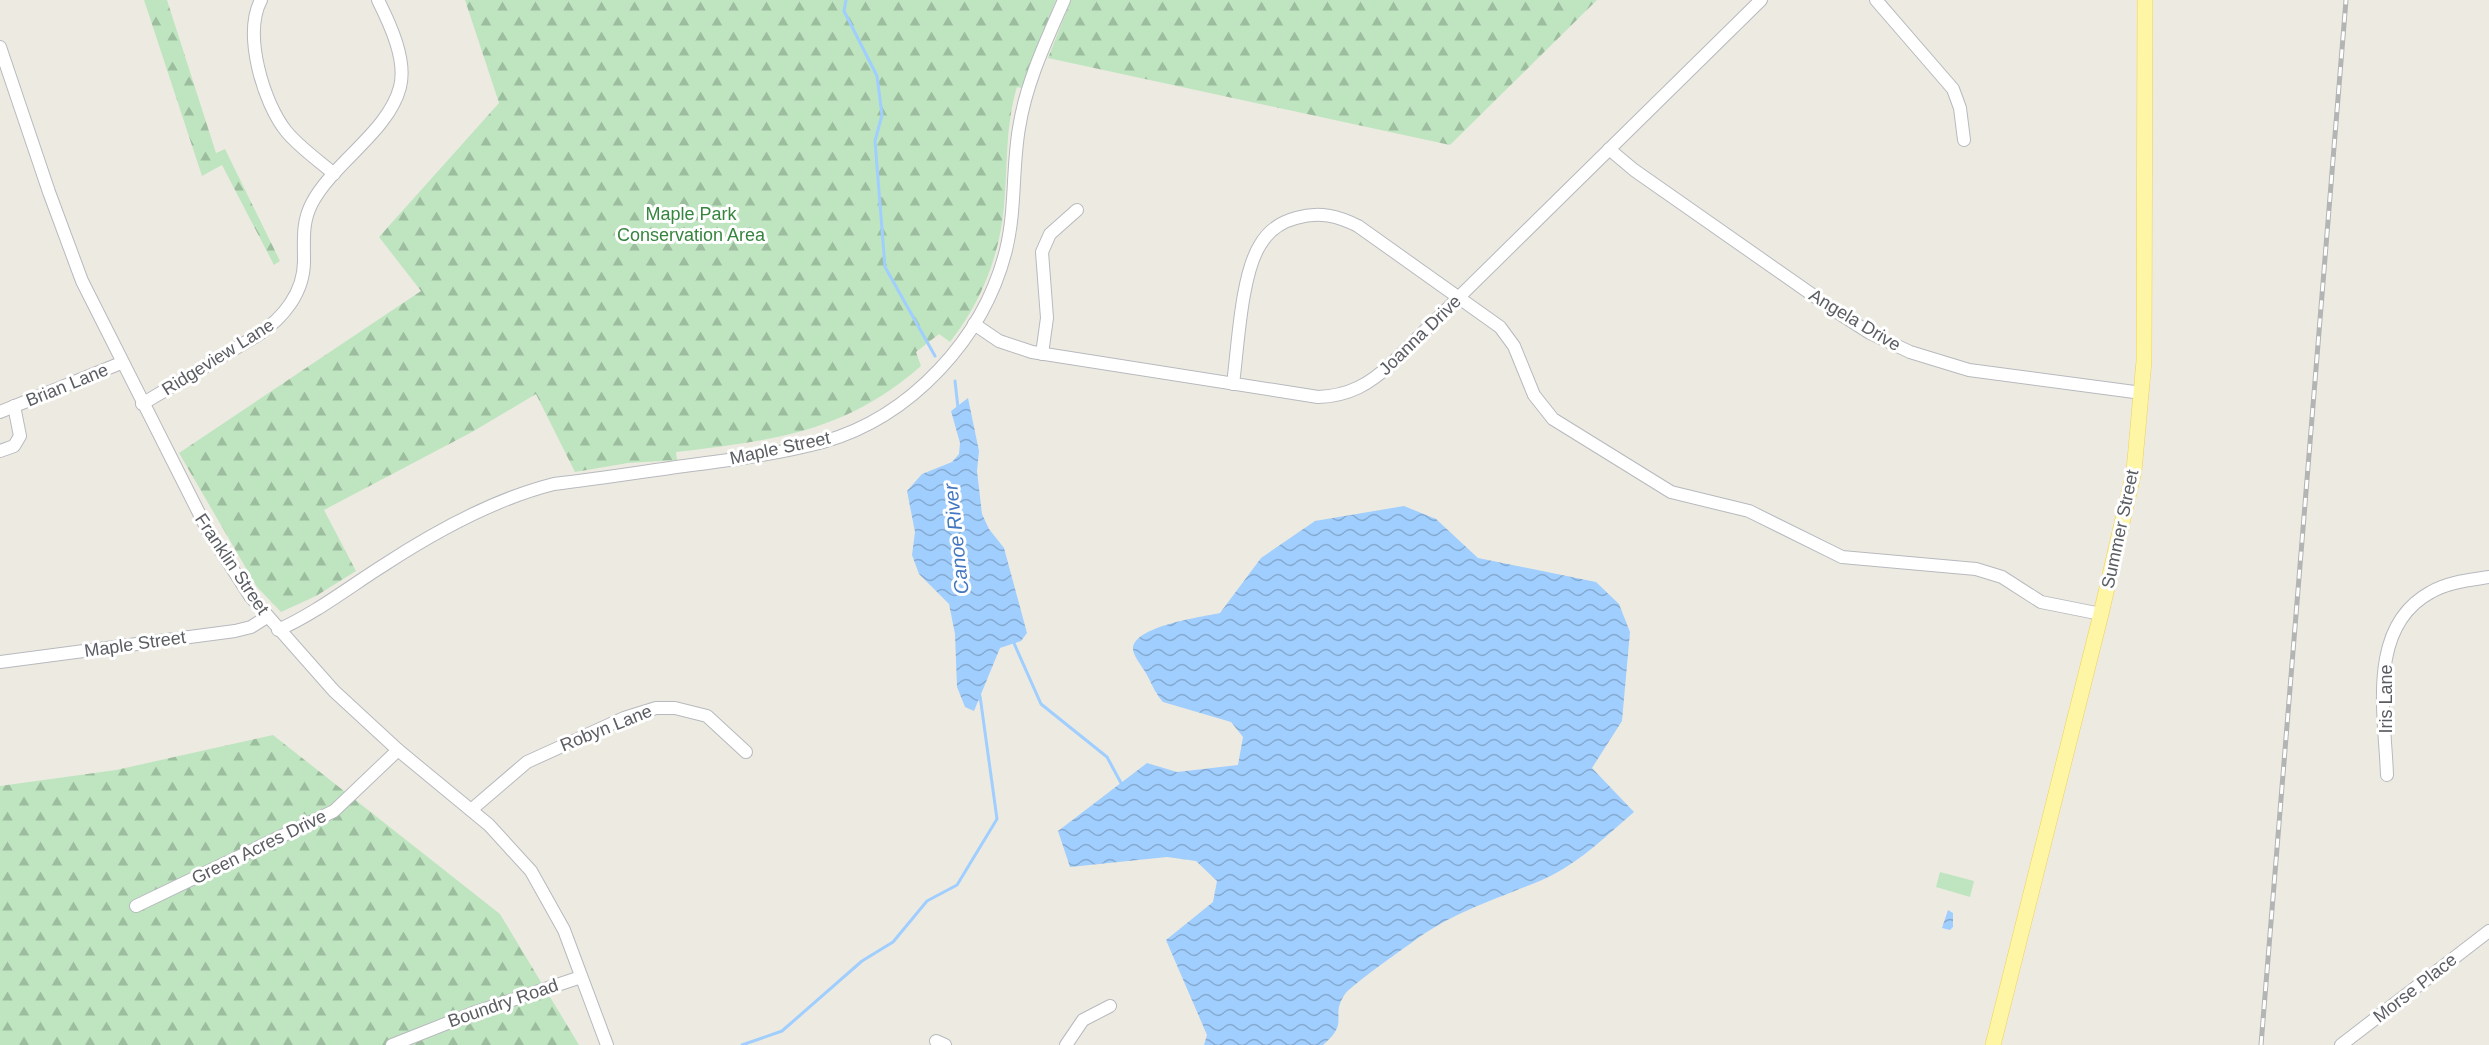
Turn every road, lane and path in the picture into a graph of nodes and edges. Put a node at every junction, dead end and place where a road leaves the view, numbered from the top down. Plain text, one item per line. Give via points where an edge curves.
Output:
1 (261, 0) edge
2 (378, 0) edge
3 (1065, 0) edge
4 (1761, 0) edge
5 (1876, 0) edge
6 (2145, 0) edge
7 (0, 47) edge
8 (1964, 140) dead end
9 (1609, 149) junction
10 (334, 174) junction
11 (1077, 210) dead end
12 (1458, 298) junction
13 (974, 324) junction
14 (1042, 354) junction
15 (121, 363) junction
16 (1233, 384) junction
17 (2142, 393) junction
18 (142, 404) junction
19 (14, 406) junction
20 (0, 412) edge
21 (0, 451) edge
22 (2489, 577) edge
23 (2101, 614) junction
24 (267, 617) junction
25 (278, 630) junction
26 (0, 662) edge
27 (398, 750) junction
28 (746, 752) dead end
29 (2387, 775) dead end
30 (471, 810) junction
31 (136, 906) dead end
32 (2489, 931) edge
33 (581, 977) junction
34 (1110, 1006) dead end
35 (392, 1045) edge
36 (607, 1045) edge
37 (1066, 1045) edge
38 (1993, 1045) edge
39 (2341, 1045) edge

1 - 10 street via 253,21 253,46 274,112 286,132
2 - 10 street, Ridgeview Lane via 399,56 400,89 386,115
3 - 13 street, Maple Street via 1036,67 1019,127 1013,215 1006,251
4 - 9 street, Joanna Drive
5 - 8 street via 1953,89
6 - 17 main road, Summer Street
7 - 15 street, Franklin Street via 71,254
9 - 12 street, Joanna Drive
9 - 17 street, Angela Drive via 1634,171 1834,310 1890,343 1969,370
10 - 18 street, Ridgeview Lane via 305,216 302,277 280,317 252,339
11 - 14 street via 1050,234 1041,252 1047,318
12 - 16 street, Joanna Drive via 1376,378 1341,395 1317,397
12 - 16 street via 1342,218 1314,214 1283,223 1268,234 1250,271
12 - 23 street via 1507,336 1534,395 1553,419 1671,492 1749,511 1842,557 1976,569 2001,577 2041,602
13 - 14 street, Joanna Drive via 1015,348
13 - 25 street, Maple Street via 957,350 916,391 848,433 761,455 554,484 526,492 485,508 428,539 311,614
14 - 16 street, Joanna Drive
15 - 18 street, Franklin Street
15 - 19 street, Brian Lane
17 - 23 main road, Summer Street via 2134,471
18 - 24 street, Franklin Street via 208,531
19 - 20 street, Brian Lane
19 - 21 street, Brian Lane via 20,436 14,446
22 - 29 street, Iris Lane via 2430,592 2404,615 2393,633 2385,672
23 - 38 main road, Summer Street
24 - 25 street, Franklin Street
24 - 26 street, Maple Street via 235,631
25 - 27 street, Franklin Street via 333,691
27 - 30 street, Franklin Street
27 - 31 street, Green Acres Drive via 334,811
28 - 30 street, Robyn Lane via 707,716 656,708 624,718 527,762
30 - 33 street, Franklin Street via 519,857 542,888 564,930
32 - 39 street, Morse Place
33 - 35 street, Boundry Road
33 - 36 street, Franklin Street
34 - 37 street via 1083,1020

